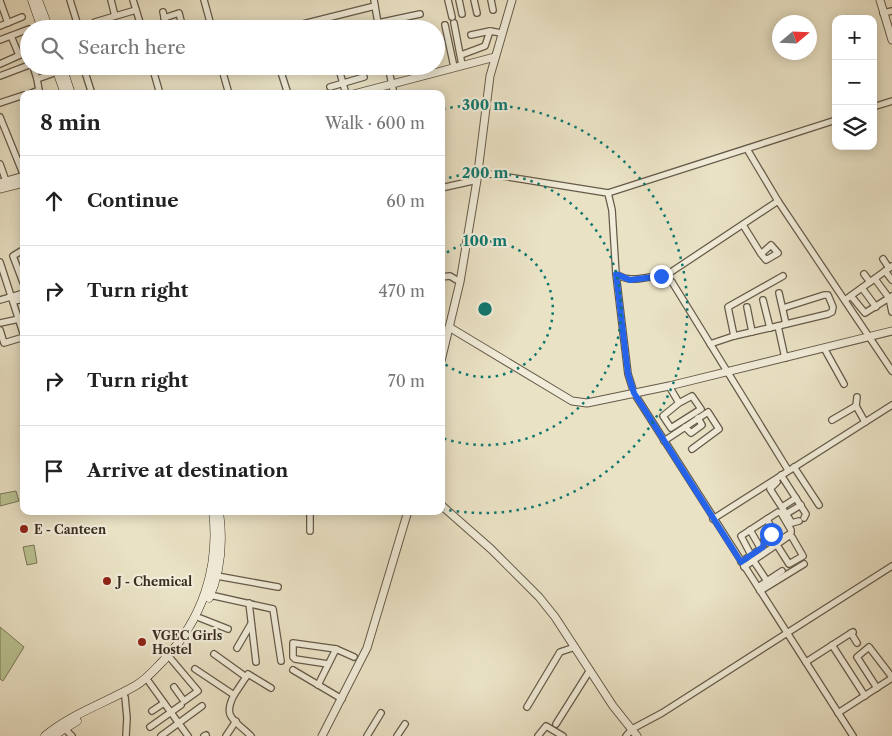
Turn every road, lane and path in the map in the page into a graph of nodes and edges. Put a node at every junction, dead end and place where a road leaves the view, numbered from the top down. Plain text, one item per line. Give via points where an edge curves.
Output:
1 (32, 0) edge
2 (38, 0) edge
3 (70, 0) edge
4 (112, 0) edge
5 (133, 0) edge
6 (204, 0) edge
7 (448, 0) edge
8 (459, 0) edge
9 (474, 0) edge
10 (491, 0) edge
11 (512, 0) edge
12 (880, 0) edge
13 (374, 3) edge
14 (0, 4) edge
15 (136, 10) junction
16 (493, 10) dead end
17 (892, 11) edge
18 (477, 13) dead end
19 (883, 13) junction
20 (420, 14) dead end
21 (462, 14) dead end
22 (115, 16) junction
23 (22, 17) dead end
24 (41, 20) edge
25 (42, 20) edge
26 (76, 20) edge
27 (101, 20) edge
28 (139, 20) edge
29 (165, 20) edge
30 (181, 20) edge
31 (209, 20) edge
32 (314, 20) edge
33 (378, 20) edge
34 (400, 20) edge
35 (8, 23) junction
36 (0, 26) edge
37 (445, 29) edge
38 (490, 30) junction
39 (20, 33) edge
40 (501, 33) junction
41 (471, 35) dead end
42 (11, 36) junction
43 (892, 39) edge
44 (0, 40) edge
45 (461, 55) junction
46 (18, 56) joint
47 (495, 57) junction
48 (0, 64) edge
49 (462, 65) junction
50 (454, 67) junction
51 (20, 68) edge
52 (445, 69) edge
53 (36, 75) edge
54 (45, 75) edge
55 (60, 75) edge
56 (62, 75) edge
57 (86, 75) edge
58 (155, 75) edge
59 (224, 75) edge
60 (282, 75) edge
61 (341, 75) edge
62 (390, 75) edge
63 (422, 75) edge
64 (0, 76) edge
65 (364, 77) dead end
66 (37, 79) junction
67 (343, 83) junction
68 (391, 83) junction
69 (330, 86) dead end
70 (39, 90) edge
71 (64, 90) edge
72 (69, 90) edge
73 (91, 90) edge
74 (159, 90) edge
75 (228, 90) edge
76 (287, 90) edge
77 (345, 90) edge
78 (367, 90) edge
79 (393, 90) edge
80 (20, 96) edge
81 (892, 101) edge
82 (0, 104) edge
83 (877, 106) edge
84 (0, 117) edge
85 (832, 121) edge
86 (747, 149) junction
87 (0, 164) edge
88 (20, 166) edge
89 (477, 176) junction
90 (20, 177) edge
91 (3, 182) edge
92 (20, 184) edge
93 (445, 187) edge
94 (0, 189) edge
95 (608, 193) junction
96 (778, 201) junction
97 (742, 225) junction
98 (20, 252) edge
99 (761, 254) dead end
100 (883, 259) dead end
101 (0, 262) edge
102 (889, 269) edge
103 (20, 274) edge
104 (616, 274) junction
105 (864, 274) dead end
106 (665, 276) junction
107 (783, 276) dead end
108 (445, 277) edge
109 (892, 280) edge
110 (872, 281) junction
111 (460, 282) junction
112 (862, 288) junction
113 (779, 293) dead end
114 (20, 295) edge
115 (851, 296) junction
116 (891, 297) edge
117 (1, 298) edge
118 (20, 298) edge
119 (13, 299) junction
120 (763, 300) dead end
121 (845, 300) junction
122 (747, 307) dead end
123 (876, 307) junction
124 (783, 308) junction
125 (892, 312) edge
126 (20, 316) edge
127 (20, 318) edge
128 (0, 323) edge
129 (786, 324) junction
130 (450, 326) junction
131 (778, 326) junction
132 (770, 328) junction
133 (0, 330) edge
134 (892, 331) edge
135 (752, 332) junction
136 (734, 336) junction
137 (868, 337) junction
138 (20, 338) edge
139 (710, 344) junction
140 (445, 346) edge
141 (824, 348) junction
142 (785, 358) junction
143 (892, 371) edge
144 (726, 372) junction
145 (844, 384) dead end
146 (669, 386) junction
147 (634, 393) junction
148 (858, 396) dead end
149 (679, 403) junction
150 (856, 406) junction
151 (892, 406) edge
152 (832, 420) dead end
153 (865, 422) junction
154 (664, 441) junction
155 (692, 449) dead end
156 (794, 467) junction
157 (788, 470) junction
158 (782, 477) junction
159 (796, 498) junction
160 (818, 505) dead end
161 (801, 506) junction
162 (782, 507) junction
163 (445, 508) edge
164 (786, 514) junction
165 (213, 515) edge
166 (219, 515) edge
167 (310, 515) edge
168 (407, 515) edge
169 (713, 519) junction
170 (767, 519) junction
171 (750, 530) junction
172 (310, 531) dead end
173 (774, 533) junction
174 (777, 545) junction
175 (761, 549) junction
176 (752, 558) junction
177 (742, 564) junction
178 (804, 564) dead end
179 (892, 566) edge
180 (782, 571) dead end
181 (214, 577) junction
182 (767, 581) junction
183 (278, 587) dead end
184 (759, 590) junction
185 (210, 595) junction
186 (249, 603) junction
187 (200, 618) junction
188 (252, 624) junction
189 (228, 628) dead end
190 (788, 634) junction
191 (857, 643) dead end
192 (832, 645) junction
193 (179, 646) junction
194 (576, 647) junction
195 (237, 648) dead end
196 (336, 649) junction
197 (214, 654) dead end
198 (354, 657) dead end
199 (171, 659) junction
200 (281, 661) dead end
201 (256, 662) dead end
202 (806, 662) junction
203 (328, 664) junction
204 (195, 669) dead end
205 (293, 670) dead end
206 (590, 670) junction
207 (246, 677) junction
208 (892, 678) edge
209 (144, 684) junction
210 (318, 685) junction
211 (174, 687) dead end
212 (271, 688) dead end
213 (877, 688) junction
214 (234, 695) junction
215 (865, 696) junction
216 (125, 697) junction
217 (342, 699) junction
218 (164, 703) junction
219 (180, 705) dead end
220 (202, 706) dead end
221 (527, 707) dead end
222 (152, 711) dead end
223 (170, 712) junction
224 (381, 713) dead end
225 (838, 713) junction
226 (236, 721) junction
227 (179, 722) junction
228 (404, 724) dead end
229 (556, 724) dead end
230 (150, 727) dead end
231 (64, 728) junction
232 (632, 729) junction
233 (45, 736) edge
234 (53, 736) edge
235 (72, 736) edge
236 (126, 736) edge
237 (161, 736) edge
238 (188, 736) edge
239 (226, 736) edge
240 (251, 736) edge
241 (322, 736) edge
242 (367, 736) edge
243 (397, 736) edge
244 (538, 736) edge
245 (563, 736) edge
246 (626, 736) edge
247 (637, 736) edge
248 (853, 736) edge

1 - 24 main road
2 - 25 main road
3 - 26 street
4 - 22 street
5 - 15 street
6 - 31 street
7 - 45 street
8 - 21 street
9 - 18 street
10 - 16 street
11 - 40 street
12 - 19 street
13 - 32 street
13 - 33 street
14 - 35 street
15 - 22 street
15 - 28 street
17 - 19 street
19 - 43 street
20 - 34 street
22 - 27 street
23 - 35 street
29 - 30 street via 164,15 179,13
35 - 36 street
37 - 50 street
38 - 40 street
38 - 41 street
38 - 45 street via 485,46
39 - 42 street
40 - 47 street
42 - 44 street
42 - 46 street
45 - 49 street
46 - 48 street
47 - 49 street
47 - 89 street
49 - 50 street
50 - 52 street
51 - 64 street
53 - 66 street
54 - 66 street
55 - 71 main road
56 - 72 main road
57 - 73 street
58 - 74 street
59 - 75 street
60 - 76 street
61 - 67 street
62 - 68 street
63 - 68 street
65 - 67 street
66 - 70 street
67 - 69 street
67 - 77 street
68 - 78 street
68 - 79 street
80 - 82 street
81 - 83 street
84 - 88 street
85 - 86 street
86 - 95 street
86 - 96 street
87 - 91 street
89 - 93 street
89 - 95 street
89 - 111 street
90 - 91 street
92 - 94 street
95 - 104 street
96 - 97 street
96 - 121 street
97 - 99 street
97 - 106 street
98 - 103 street via 13,256
100 - 102 street
101 - 119 street
102 - 109 street
102 - 110 street
104 - 106 street via 630,280
104 - 147 street via 628,374
105 - 110 street
106 - 139 street via 672,282
107 - 136 street via 728,307
108 - 111 street
110 - 112 street
110 - 116 street
111 - 130 street
112 - 115 street
112 - 123 street
113 - 124 street
114 - 119 street
115 - 121 street
115 - 123 street via 863,313
116 - 123 street
116 - 125 street
117 - 119 street
118 - 119 street
119 - 126 street
120 - 132 street
121 - 137 street
122 - 135 street
124 - 129 street
124 - 129 street via 824,295 828,296 833,307 828,314
127 - 128 street
129 - 131 street
130 - 140 street
130 - 147 street via 572,401 587,403
131 - 132 street
131 - 142 street
132 - 135 street
133 - 138 street via 4,343
134 - 137 street
135 - 136 street
136 - 139 street
137 - 141 street
137 - 143 street
139 - 144 street
141 - 142 street
141 - 145 street via 836,362
142 - 144 street
144 - 146 street
144 - 157 street
146 - 147 street
146 - 149 street
147 - 154 street
148 - 150 street
149 - 149 street via 692,396 701,409 671,428 663,416
150 - 152 street
150 - 153 street
151 - 153 street
153 - 156 street
154 - 155 street via 708,412 719,429
154 - 169 street
156 - 157 street
156 - 160 street
157 - 158 street
158 - 159 street
158 - 162 street via 770,489
158 - 169 street
159 - 161 street
159 - 162 street
161 - 164 street
161 - 164 street via 806,514 801,520 792,523
162 - 164 street
163 - 194 street via 491,548 538,597
165 - 181 main road
166 - 181 main road via 221,544
167 - 172 street
168 - 217 street via 367,648
169 - 177 street
170 - 171 street
170 - 173 street
170 - 173 street via 779,512 791,530 782,540
171 - 175 street
171 - 176 street via 740,537
173 - 175 street via 765,538
174 - 174 street via 791,536 803,556 789,564
174 - 176 street
175 - 176 street
176 - 177 street
176 - 182 street
177 - 184 street
178 - 184 street
179 - 190 street
180 - 182 street
181 - 183 street
181 - 185 main road
181 - 193 main road
182 - 184 street
184 - 190 street
185 - 186 street
185 - 187 main road
186 - 188 street
186 - 200 street via 274,610
187 - 189 street
187 - 193 main road
188 - 195 street
188 - 201 street
190 - 202 street
190 - 232 street
191 - 192 street via 852,632
192 - 202 street
192 - 215 street
193 - 199 main road
193 - 209 main road
194 - 206 street
194 - 221 street via 560,652
196 - 198 street
196 - 203 street
196 - 203 street via 293,643 295,659
197 - 207 street
199 - 209 main road
199 - 211 street via 198,691 184,701
202 - 225 street
203 - 210 street
204 - 214 street
205 - 210 street
206 - 229 street
206 - 232 street
207 - 212 street via 250,675
207 - 214 street
208 - 213 street
208 - 213 street via 869,647 857,657
209 - 216 main road
209 - 218 street
209 - 233 main road via 59,725
210 - 217 street
213 - 215 street
214 - 226 street via 228,710
215 - 225 street
216 - 231 main road
216 - 236 street
217 - 241 street
218 - 222 street
218 - 223 street
219 - 223 street
220 - 227 street
223 - 227 street
223 - 230 street
224 - 242 street
225 - 248 street
226 - 239 street
226 - 240 street
227 - 237 street
227 - 238 street
228 - 243 street
231 - 234 main road
231 - 235 street
232 - 246 street
232 - 247 street
244 - 245 street via 546,726

